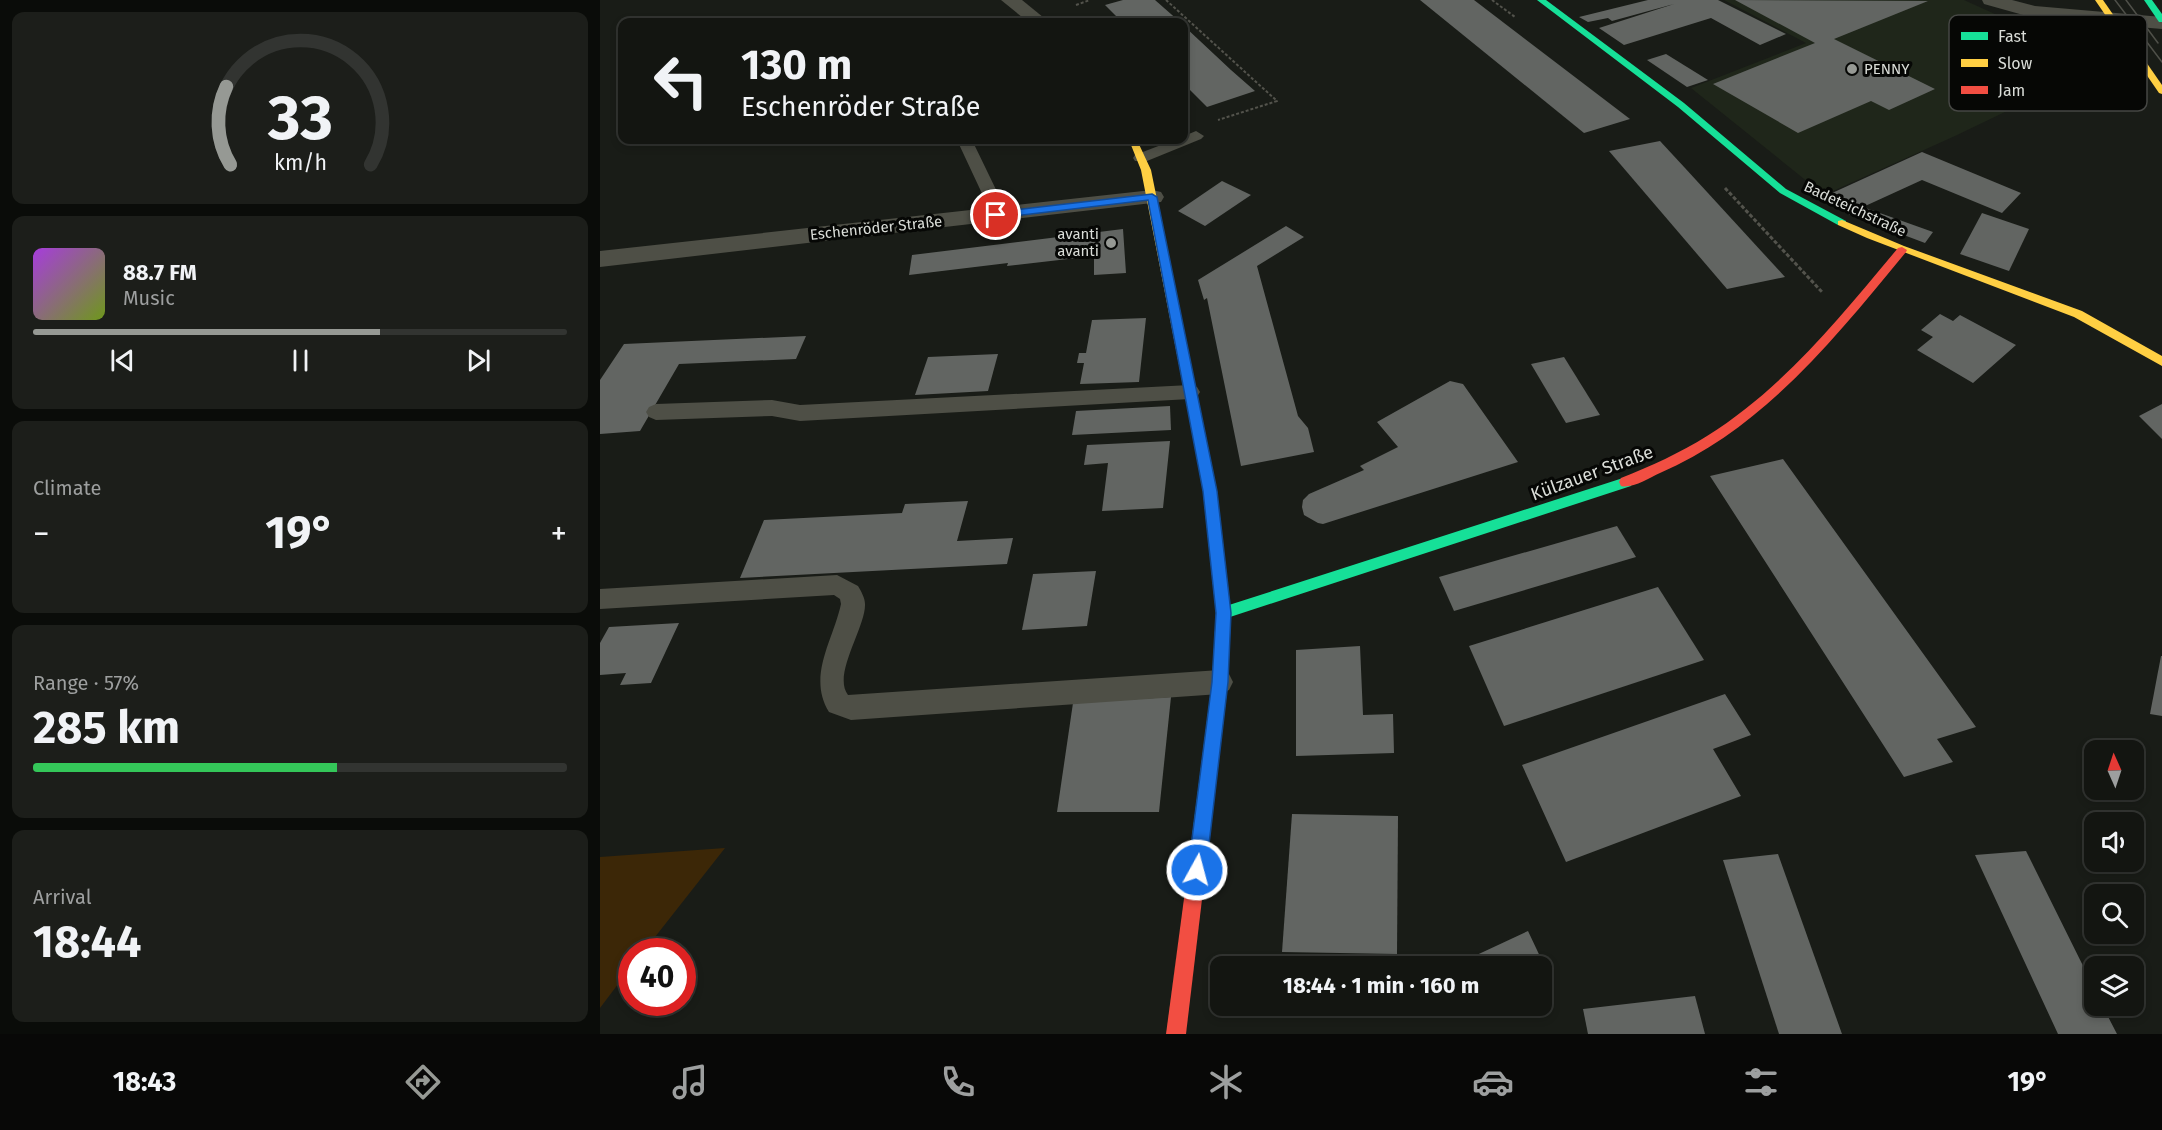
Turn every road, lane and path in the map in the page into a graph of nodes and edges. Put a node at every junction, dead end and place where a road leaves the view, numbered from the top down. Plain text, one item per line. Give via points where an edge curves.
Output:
1 (1010, 0) edge
2 (1090, 0) edge
3 (1166, 0) edge
4 (1492, 0) edge
5 (1541, 0) edge
6 (2099, 0) edge
7 (2148, 0) edge
8 (1995, 2) edge
9 (1076, 5) dead end
10 (2067, 15) edge
11 (2108, 15) edge
12 (1034, 18) edge
13 (1186, 18) edge
14 (1188, 20) edge
15 (2147, 20) edge
16 (1520, 21) dead end
17 (2162, 21) edge
18 (2147, 70) edge
19 (2162, 91) edge
20 (1196, 136) joint
21 (1188, 139) edge
22 (966, 144) edge
23 (1135, 144) edge
24 (1176, 144) edge
25 (1141, 158) junction
26 (1719, 182) dead end
27 (1152, 197) junction
28 (996, 215) junction
29 (1902, 250) junction
30 (600, 258) edge
31 (1845, 317) junction
32 (2162, 362) edge
33 (1190, 392) junction
34 (656, 412) dead end
35 (600, 599) edge
36 (1223, 613) junction
37 (1220, 682) junction
38 (1176, 1034) edge

1 - 12 street
2 - 9 path
3 - 13 path
4 - 16 path
5 - 29 street, Badeteichstraße via 1698,119 1780,190 1828,218
6 - 11 street
7 - 17 street
8 - 10 street
14 - 20 path via 1277,101 1189,129
15 - 17 street
18 - 19 street
20 - 21 lane
22 - 28 lane via 994,201
23 - 25 street
24 - 25 lane
25 - 27 street
26 - 31 path
27 - 28 street, Eschenröder Straße
27 - 33 street
28 - 30 street, Eschenröder Straße
29 - 31 street, Külzauer Straße
29 - 32 street, Badeteichstraße via 2088,319
31 - 36 street, Külzauer Straße via 1803,366 1755,411 1657,470 1579,499
33 - 34 lane via 800,413 772,408
33 - 36 street via 1210,491
35 - 37 lane via 837,585 850,593 853,604 831,678 831,692 838,703 848,707
36 - 37 street
37 - 38 street

